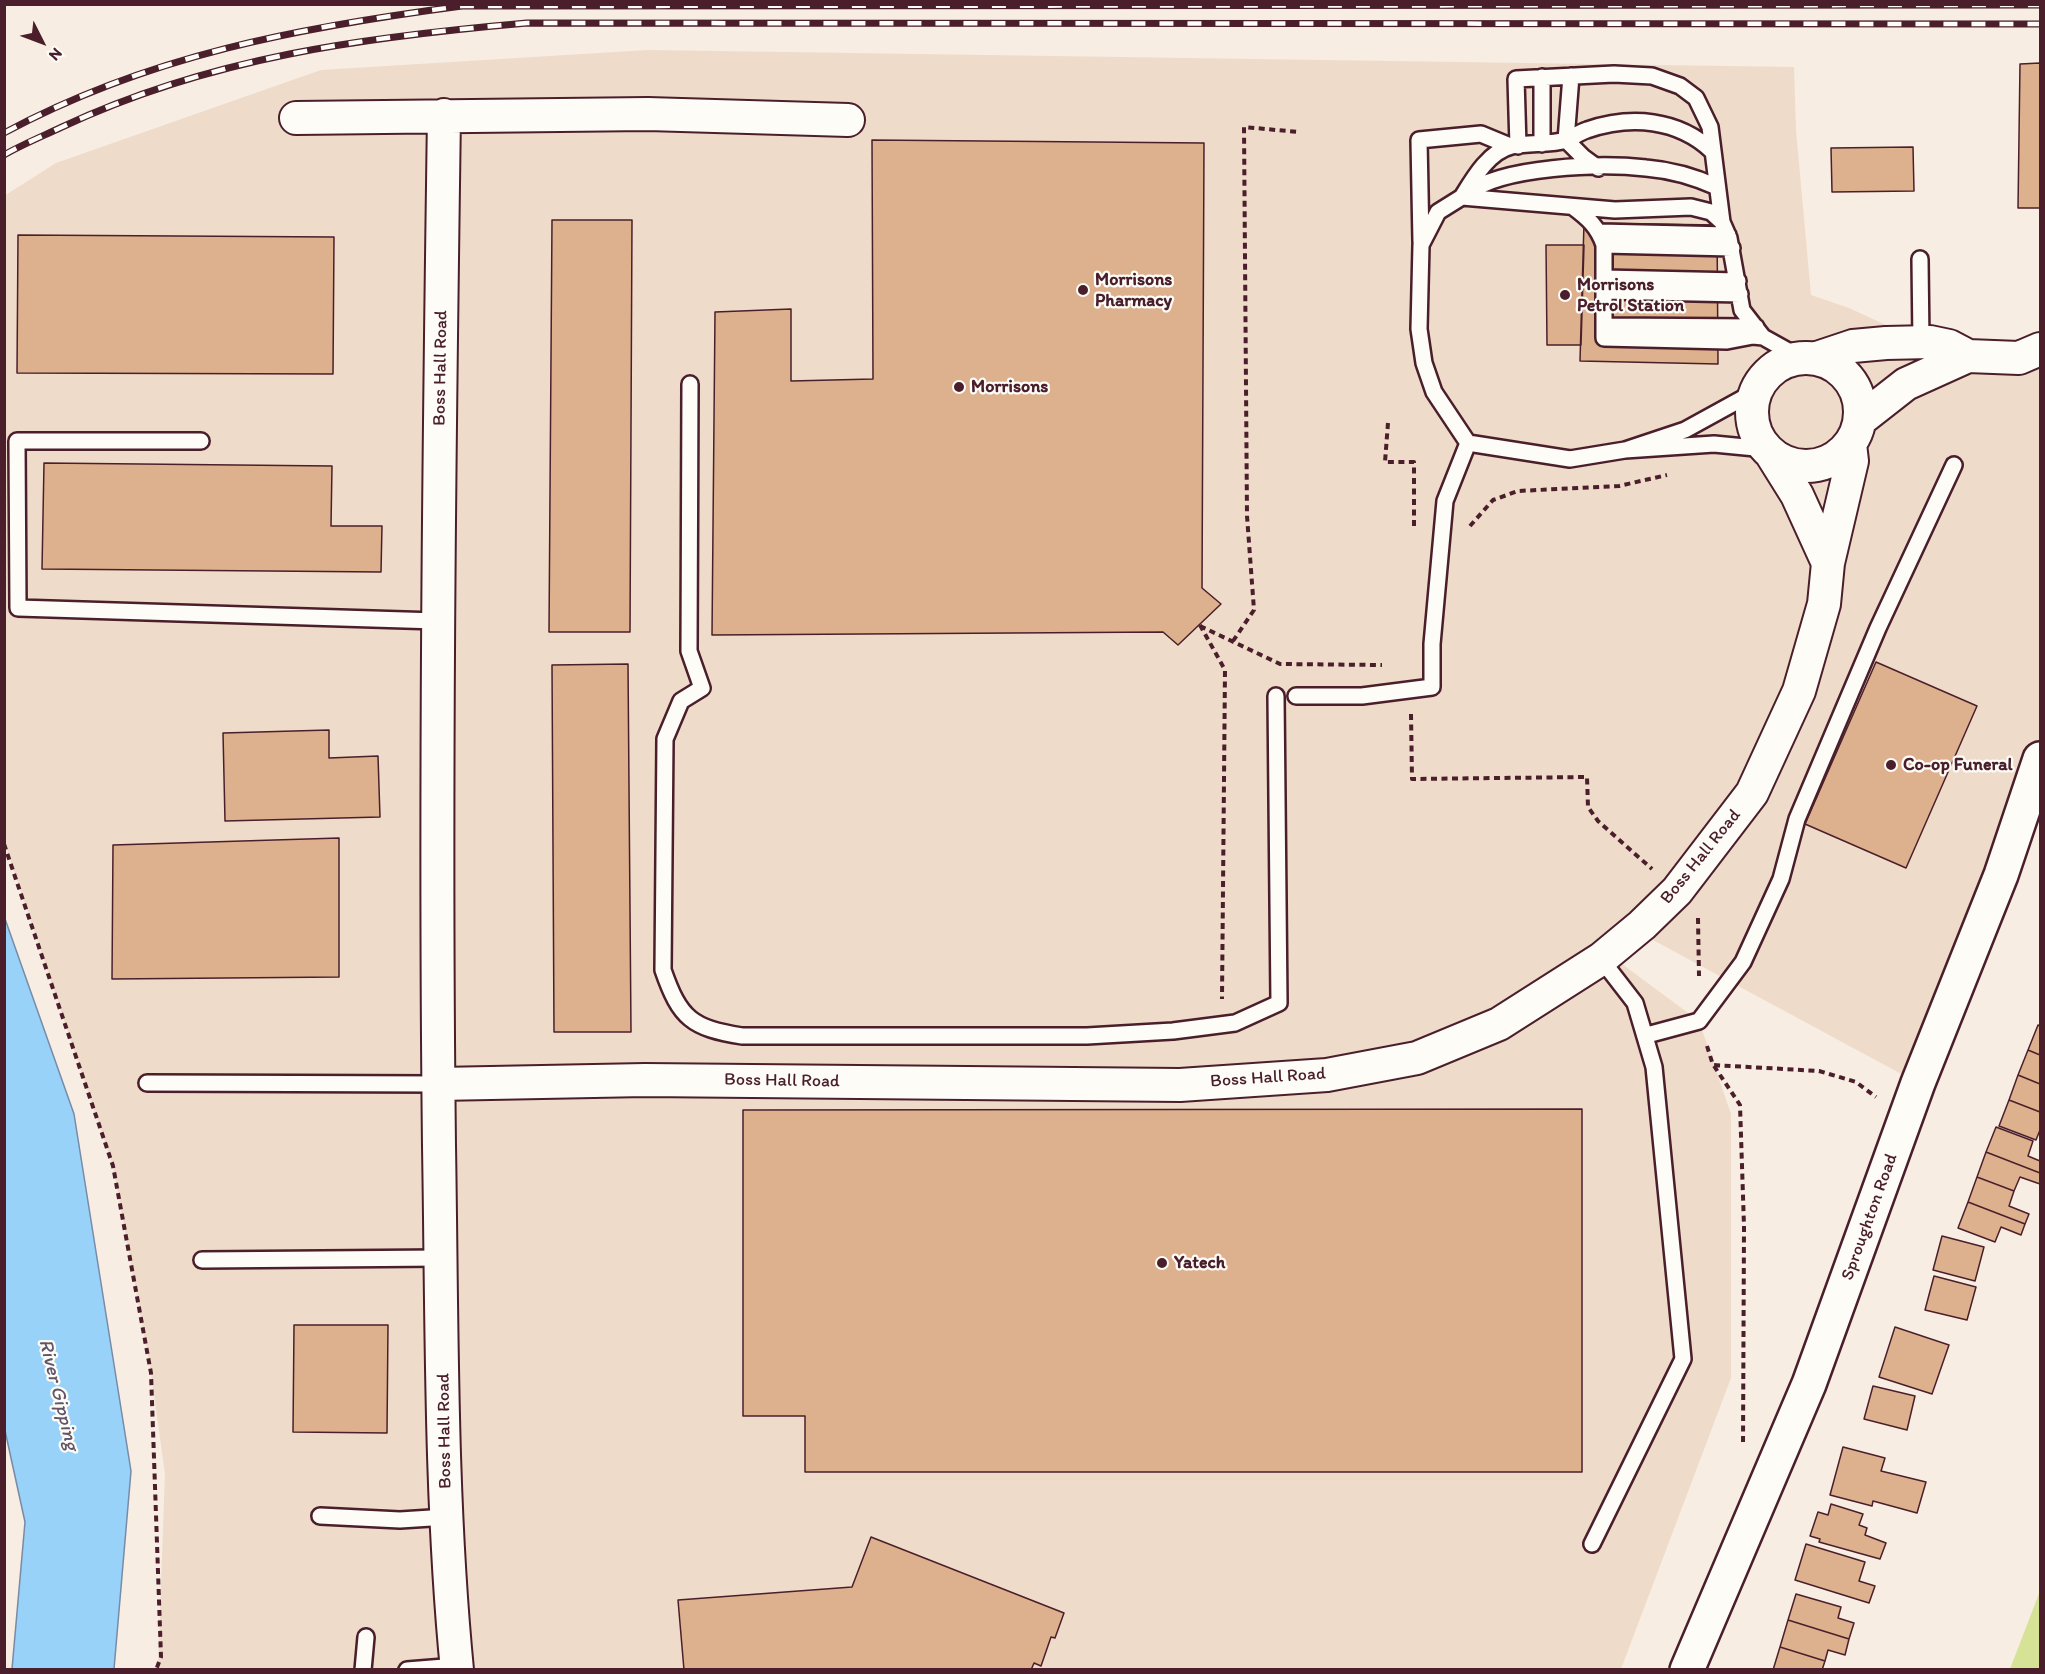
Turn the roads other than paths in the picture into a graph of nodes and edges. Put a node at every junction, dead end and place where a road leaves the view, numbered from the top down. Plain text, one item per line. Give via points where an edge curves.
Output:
1 (1571, 76) junction
2 (1542, 77) junction
3 (444, 115) junction
4 (296, 118) dead end
5 (848, 120) dead end
6 (1566, 140) junction
7 (1542, 144) junction
8 (1514, 146) junction
9 (1712, 151) junction
10 (1598, 168) junction
11 (1717, 187) junction
12 (1462, 197) junction
13 (1573, 207) junction
14 (1727, 235) junction
15 (1602, 239) junction
16 (1421, 245) junction
17 (1920, 259) dead end
18 (1604, 284) junction
19 (1739, 288) junction
20 (1759, 332) junction
21 (1921, 343) junction
22 (1968, 356) junction
23 (1808, 358) junction
24 (2033, 359) edge
25 (690, 384) dead end
26 (1756, 391) junction
27 (1855, 432) junction
28 (201, 441) dead end
29 (1468, 443) junction
30 (1625, 450) junction
31 (1769, 452) junction
32 (1954, 465) dead end
33 (1828, 563) junction
34 (437, 621) junction
35 (1276, 696) dead end
36 (1296, 696) dead end
37 (2040, 759) edge
38 (1601, 959) junction
39 (1647, 1035) junction
40 (147, 1083) dead end
41 (439, 1084) junction
42 (441, 1258) junction
43 (202, 1260) dead end
44 (320, 1516) dead end
45 (447, 1517) junction
46 (1592, 1544) dead end
47 (366, 1637) dead end
48 (457, 1668) edge
49 (363, 1670) edge
50 (407, 1670) edge
51 (1687, 1670) edge

1 - 2 lane
1 - 6 lane
1 - 9 lane via 1652,76 1680,86 1695,98 1710,127
2 - 7 lane
2 - 8 lane via 1516,79
3 - 4 street
3 - 5 street via 648,114
3 - 34 street, Boss Hall Road
6 - 7 lane
6 - 9 lane via 1609,124 1661,123 1688,132
6 - 10 lane
7 - 8 lane
8 - 12 lane via 1479,168
8 - 16 lane via 1481,134 1419,140
9 - 11 lane
10 - 11 lane via 1646,168 1700,179
10 - 12 lane via 1515,173 1478,185
11 - 14 lane
12 - 13 lane
12 - 16 lane via 1438,212
13 - 14 lane via 1690,207 1711,212
13 - 15 lane via 1589,218
14 - 15 lane
14 - 19 lane
15 - 18 lane
16 - 29 lane via 1419,328 1424,363 1434,392
17 - 21 lane
18 - 19 lane
18 - 20 lane via 1604,326
19 - 20 lane via 1742,310
20 - 23 lane
21 - 22 street via 1949,346
21 - 23 street via 1854,346
22 - 24 street
22 - 27 street via 1906,384
23 - 26 street via 1780,363 1765,375
23 - 27 street via 1834,365 1848,377 1858,394
25 - 35 lane via 689,651 702,688 681,701 665,739 663,970 672,996 686,1016 708,1030 742,1036 1087,1036 1235,1023 1279,1003
26 - 30 lane via 1685,430
26 - 31 street via 1751,409 1753,426
27 - 31 street via 1838,456 1822,464 1787,463
27 - 33 street, Boss Hall Road
28 - 34 lane via 17,441 18,608
29 - 30 lane via 1570,459
29 - 36 lane via 1445,501 1432,687 1378,694
30 - 31 lane via 1714,444
31 - 33 street via 1797,495
32 - 39 lane via 1860,670 1797,819 1781,879 1748,952 1699,1021
33 - 38 street, Boss Hall Road via 1824,604 1799,692 1752,793 1677,891
34 - 41 street, Boss Hall Road
37 - 51 street, Sproughton Road via 2001,875 1905,1120 1809,1384
38 - 39 lane via 1635,1003
38 - 41 street, Boss Hall Road via 1499,1024 1417,1058 1327,1075 1180,1085 645,1080
39 - 46 lane via 1654,1067 1683,1359
40 - 41 lane, Boss Hall Road
41 - 42 street, Boss Hall Road
42 - 43 lane
42 - 45 street, Boss Hall Road
44 - 45 lane via 400,1520
45 - 48 street, Boss Hall Road
47 - 49 lane
48 - 50 lane

